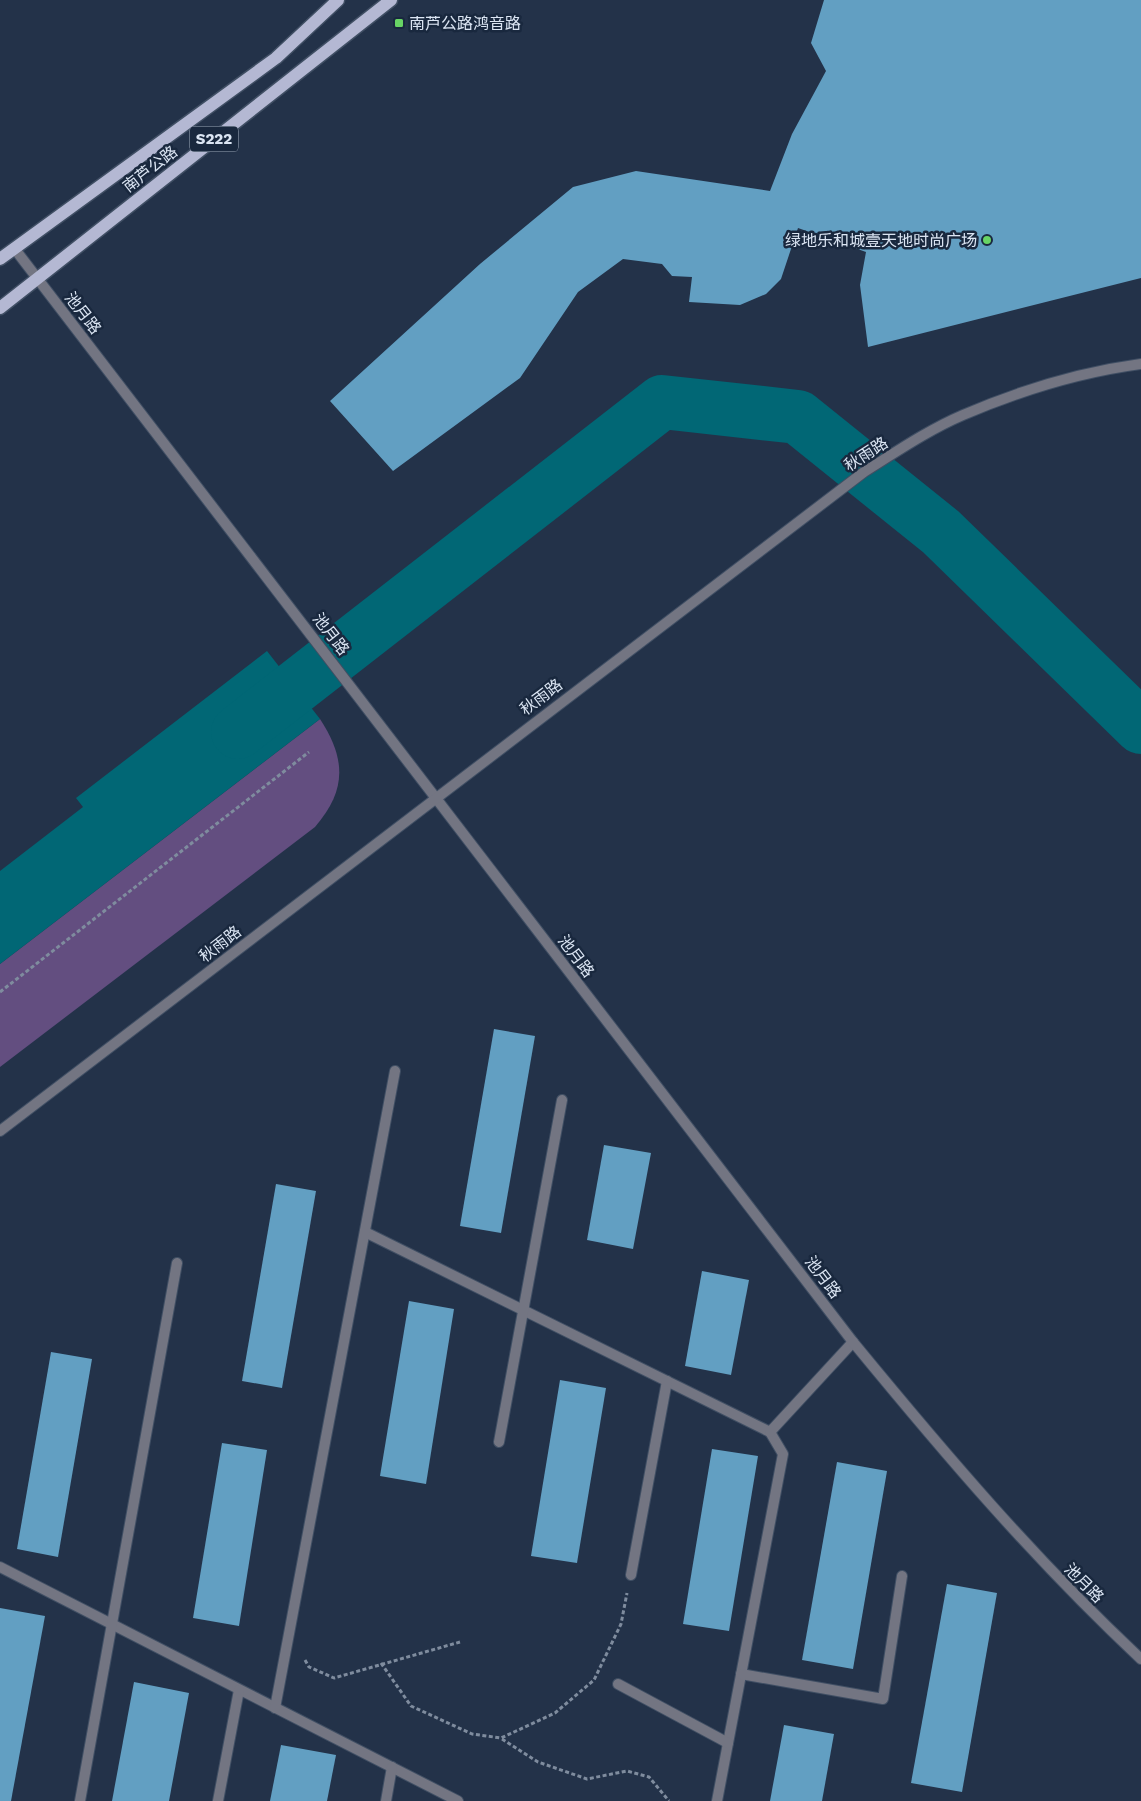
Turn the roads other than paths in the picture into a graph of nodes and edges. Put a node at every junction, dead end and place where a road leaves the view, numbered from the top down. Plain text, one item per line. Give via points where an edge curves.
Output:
1 (338, 0) edge
2 (391, 0) edge
3 (14, 248) junction
4 (0, 259) edge
5 (37, 278) junction
6 (0, 308) edge
7 (1141, 364) edge
8 (436, 796) junction
9 (395, 1071) dead end
10 (562, 1100) dead end
11 (0, 1131) edge
12 (365, 1232) junction
13 (177, 1263) dead end
14 (523, 1310) junction
15 (853, 1342) junction
16 (667, 1381) junction
17 (770, 1432) junction
18 (499, 1442) dead end
19 (0, 1567) edge
20 (631, 1576) road end
21 (902, 1576) dead end
22 (113, 1625) junction
23 (1141, 1659) edge
24 (741, 1674) junction
25 (618, 1684) dead end
26 (239, 1690) junction
27 (275, 1708) junction
28 (728, 1742) junction
29 (392, 1767) junction
30 (80, 1801) edge
31 (218, 1801) edge
32 (386, 1801) edge
33 (458, 1801) edge
34 (716, 1801) edge

1 - 3 main road, 南芦公路 / S222 via 276,58
2 - 5 main road, 南芦公路 / S222
3 - 4 main road, 南芦公路 / S222
3 - 5 street, 池月路
5 - 6 main road, 南芦公路 / S222
5 - 8 street, 池月路
7 - 8 street, 秋雨路 via 1069,379 1016,395 962,416 913,441 817,506
8 - 11 street, 秋雨路
8 - 15 street, 池月路
9 - 12 street
10 - 14 street
12 - 14 street
12 - 27 street
13 - 22 street
14 - 16 street
14 - 18 street
15 - 17 street
15 - 23 street, 池月路 via 981,1496 1043,1564
16 - 17 street
16 - 20 street
17 - 24 street via 783,1454
19 - 22 street
21 - 24 street via 883,1699
22 - 26 street
22 - 30 street
24 - 28 street
25 - 28 street
26 - 27 street
26 - 31 street
27 - 29 street
28 - 34 street
29 - 32 street
29 - 33 street

